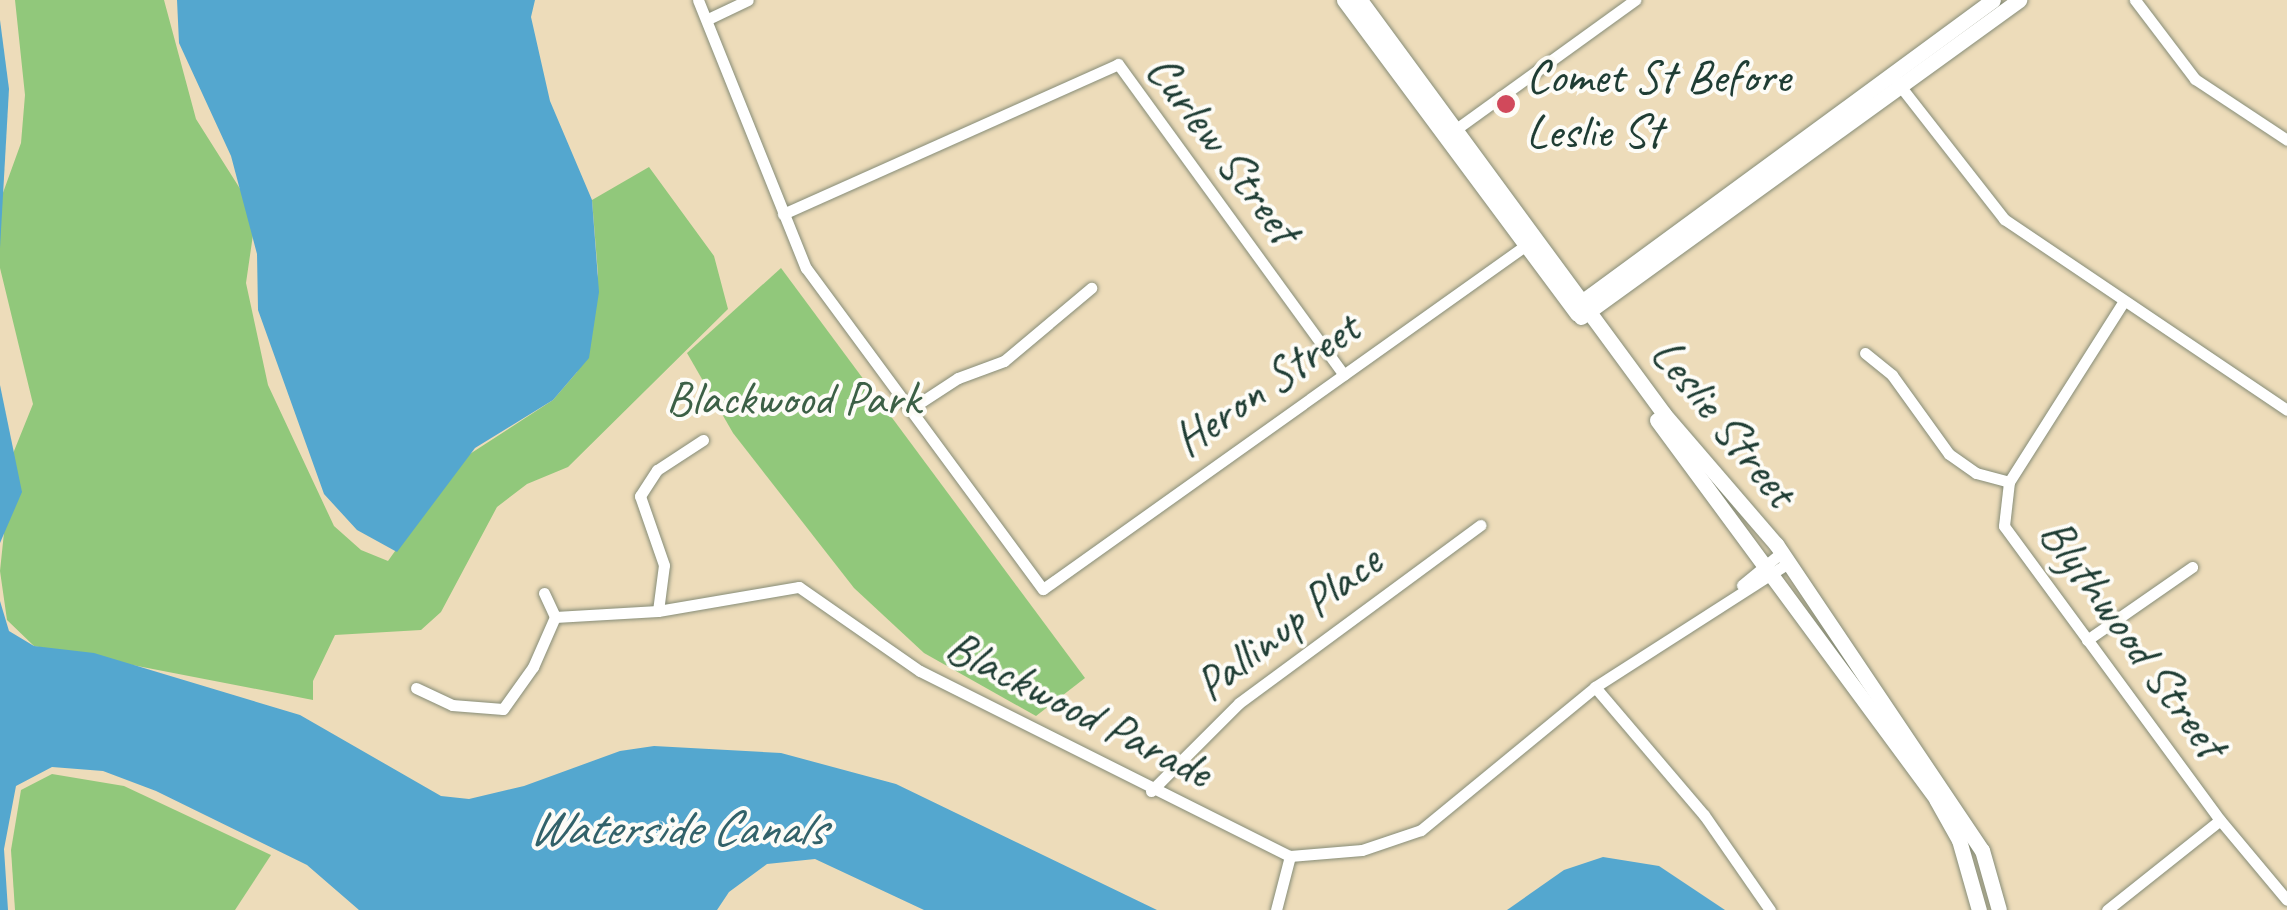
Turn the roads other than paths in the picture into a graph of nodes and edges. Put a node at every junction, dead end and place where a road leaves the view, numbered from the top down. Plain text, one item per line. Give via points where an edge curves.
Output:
1 (698, 0) edge
2 (748, 0) edge
3 (1344, 0) edge
4 (1360, 0) edge
5 (1634, 0) edge
6 (1994, 0) edge
7 (2020, 0) edge
8 (2135, 0) edge
9 (708, 19) junction
10 (1896, 80) junction
11 (1449, 134) junction
12 (2287, 140) edge
13 (783, 214) junction
14 (1529, 243) junction
15 (1091, 288) dead end
16 (2122, 304) junction
17 (1580, 310) junction
18 (1865, 353) dead end
19 (1344, 375) junction
20 (912, 408) junction
21 (2287, 410) edge
22 (703, 440) dead end
23 (2009, 482) junction
24 (1480, 525) dead end
25 (1785, 558) junction
26 (1770, 568) junction
27 (2192, 568) dead end
28 (544, 594) dead end
29 (658, 611) junction
30 (555, 617) junction
31 (2087, 640) junction
32 (1596, 686) junction
33 (416, 688) dead end
34 (1151, 791) junction
35 (2220, 820) junction
36 (1290, 856) junction
37 (2287, 900) edge
38 (1276, 910) edge
39 (1770, 910) edge
40 (1979, 910) edge
41 (2000, 910) edge
42 (2107, 910) edge

1 - 9 street
2 - 9 street
3 - 11 street, Leslie Street
4 - 11 street, Leslie Street
5 - 11 street
6 - 10 street
7 - 10 street
8 - 12 street via 2195,80
9 - 13 street
10 - 16 street via 2004,220
10 - 17 street
11 - 14 street, Leslie Street
13 - 19 street, Curlew Street via 1118,64
13 - 20 street via 806,268
14 - 17 street, Leslie Street
14 - 19 street, Heron Street
15 - 20 street via 1004,360 958,378
16 - 21 street
16 - 23 street, Blythwood Street
17 - 25 street, Leslie Street
17 - 26 street, Leslie Street
18 - 23 street via 1892,374 1949,454 1976,473
19 - 20 street, Heron Street via 1043,589
22 - 29 street via 657,470 640,496 664,566
23 - 31 street, Blythwood Street via 2004,526
24 - 34 street, Pallinup Place via 1239,703
25 - 26 street, Blackwood Parade
25 - 41 street, Leslie Street via 1982,850
26 - 32 street, Blackwood Parade
26 - 40 street, Leslie Street via 1936,800 1958,840
27 - 31 street
28 - 30 street
29 - 30 street, Blackwood Parade
29 - 34 street, Blackwood Parade via 799,587 920,671
30 - 33 street via 533,667 502,709 452,705
31 - 35 street, Blythwood Street
32 - 36 street, Blackwood Parade via 1420,830 1362,850
32 - 39 street via 1704,816
34 - 36 street, Blackwood Parade
35 - 37 street, Blythwood Street
35 - 42 street
36 - 38 street

